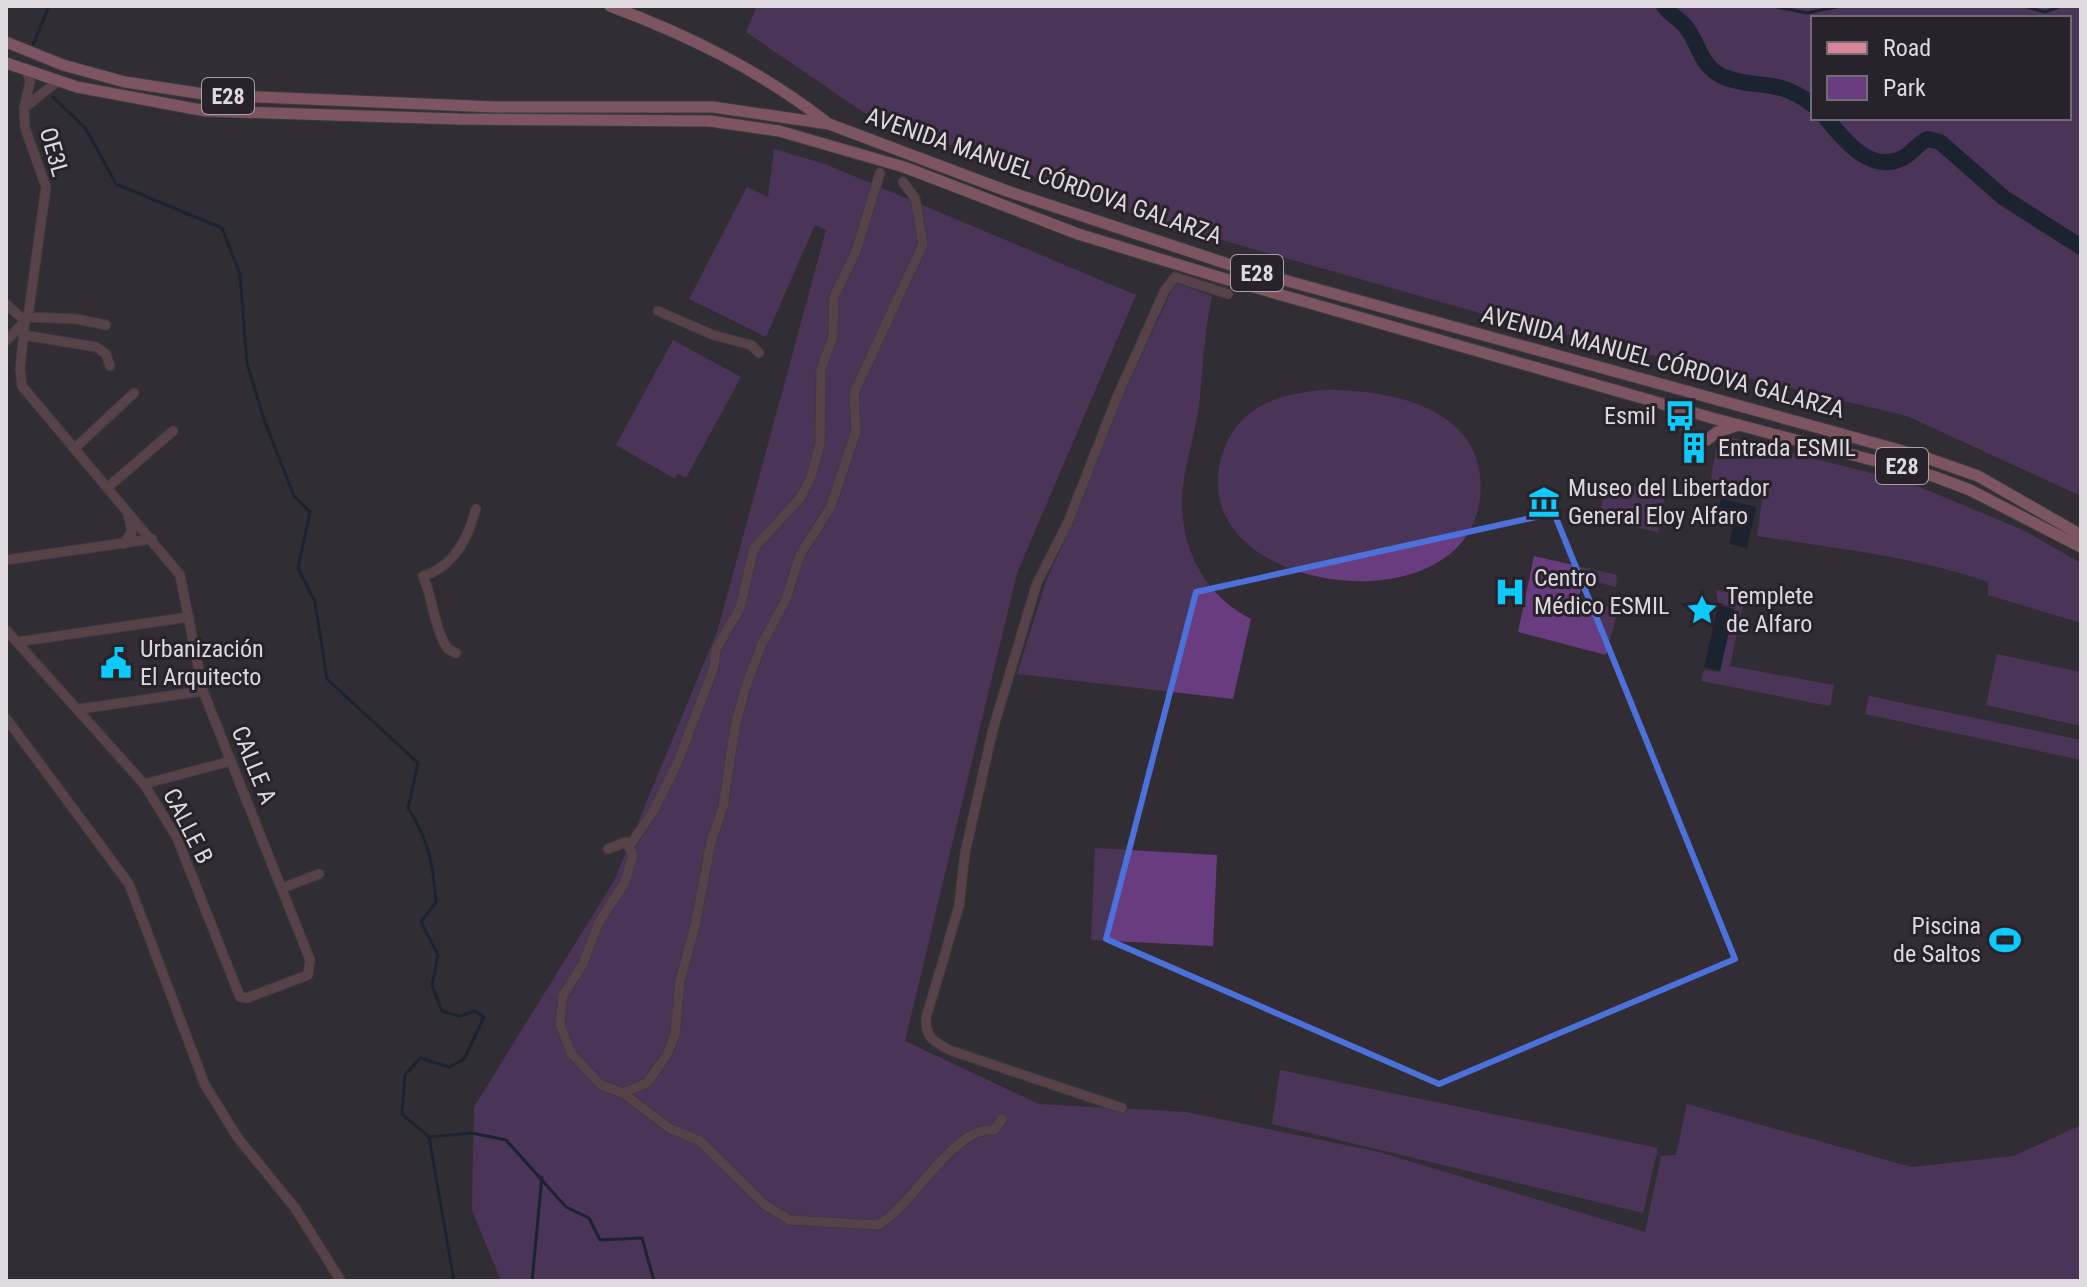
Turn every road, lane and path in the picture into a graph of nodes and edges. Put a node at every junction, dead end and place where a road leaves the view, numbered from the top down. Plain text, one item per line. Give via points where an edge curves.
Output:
1 (610, 6) edge
2 (6, 42) edge
3 (6, 63) edge
4 (27, 72) junction
5 (58, 81) junction
6 (458, 105) junction
7 (24, 108) junction
8 (458, 119) junction
9 (829, 124) junction
10 (880, 173) dead end
11 (903, 182) dead end
12 (1228, 294) dead end
13 (6, 304) edge
14 (658, 311) dead end
15 (26, 319) junction
16 (106, 325) dead end
17 (23, 335) junction
18 (6, 341) edge
19 (759, 353) dead end
20 (110, 366) dead end
21 (134, 393) dead end
22 (27, 395) joint
23 (1672, 407) junction
24 (1739, 425) junction
25 (1688, 430) dead end
26 (173, 431) dead end
27 (1707, 440) dead end
28 (75, 448) junction
29 (108, 487) junction
30 (125, 507) junction
31 (476, 509) dead end
32 (2081, 535) edge
33 (152, 539) junction
34 (123, 544) junction
35 (2081, 547) edge
36 (6, 560) edge
37 (189, 617) junction
38 (6, 630) edge
39 (44, 638) junction
40 (17, 642) junction
41 (456, 653) dead end
42 (38, 665) junction
43 (203, 691) junction
44 (80, 709) junction
45 (6, 718) edge
46 (231, 761) junction
47 (144, 784) junction
48 (630, 845) junction
49 (608, 849) dead end
50 (319, 874) dead end
51 (282, 888) junction
52 (310, 960) joint
53 (623, 1093) junction
54 (1122, 1108) dead end
55 (1002, 1119) dead end
56 (341, 1281) edge

1 - 9 main road via 737,61
2 - 6 main road, AVENIDA MANUEL CÓRDOVA GALARZA / E28 via 125,82 210,95
3 - 4 main road, AVENIDA MANUEL CÓRDOVA GALARZA / E28
4 - 5 main road, AVENIDA MANUEL CÓRDOVA GALARZA / E28
4 - 7 street, OE3L
5 - 7 street, OE3L
5 - 8 main road, AVENIDA MANUEL CÓRDOVA GALARZA / E28 via 206,111
6 - 8 main road
6 - 9 main road, AVENIDA MANUEL CÓRDOVA GALARZA / E28 via 713,107
7 - 15 street, OE3L via 29,144 46,187
8 - 23 main road, AVENIDA MANUEL CÓRDOVA GALARZA / E28 via 710,121 779,131 904,167 1078,234
9 - 32 main road, AVENIDA MANUEL CÓRDOVA GALARZA / E28 via 1007,191 1237,267 1921,456 1978,476
10 - 48 street via 856,251 834,297 833,337 821,369 820,444 811,477 800,498 754,548 740,608 716,649 677,764
11 - 53 street via 915,198 923,244 854,393 856,431 831,506 800,555 778,620 761,646 745,689 723,807 680,981 671,1044 647,1083
12 - 54 street via 1175,277 1165,290 1069,520 1037,583 993,729 965,853 959,906 926,1018 928,1034 943,1047
13 - 15 street
14 - 19 street via 751,345
15 - 16 street
15 - 17 street, OE3L
15 - 18 street
17 - 20 street via 96,347
17 - 22 street, OE3L via 20,369
21 - 28 street
22 - 28 street, CALLE A
23 - 24 main road, AVENIDA MANUEL CÓRDOVA GALARZA / E28
23 - 25 main road
24 - 27 main road
24 - 35 main road, AVENIDA MANUEL CÓRDOVA GALARZA / E28 via 1933,476
26 - 29 street
28 - 29 street, CALLE A
29 - 30 street, CALLE A
30 - 33 street, CALLE A
30 - 34 street via 132,532
31 - 41 street via 462,546 435,573 423,576 435,626
33 - 34 street
33 - 37 street, CALLE A via 180,575
34 - 36 street
37 - 39 street
37 - 43 street, CALLE A
38 - 40 street, CALLE B
39 - 40 street
39 - 42 street via 34,650
40 - 42 street, CALLE B
42 - 44 street, CALLE B
43 - 44 street
43 - 46 street, CALLE A
44 - 47 street, CALLE B
45 - 56 street via 129,884 205,1085
46 - 47 street
46 - 51 street, CALLE A
47 - 52 street, CALLE B via 177,838 240,997 308,975
48 - 49 street via 620,842
48 - 53 street via 633,855 625,882 598,924 560,1012 563,1034 580,1065 601,1085
50 - 51 street
51 - 52 street, CALLE A
53 - 55 street via 669,1128 700,1141 765,1205 799,1222 878,1225 962,1143 983,1130 994,1130

